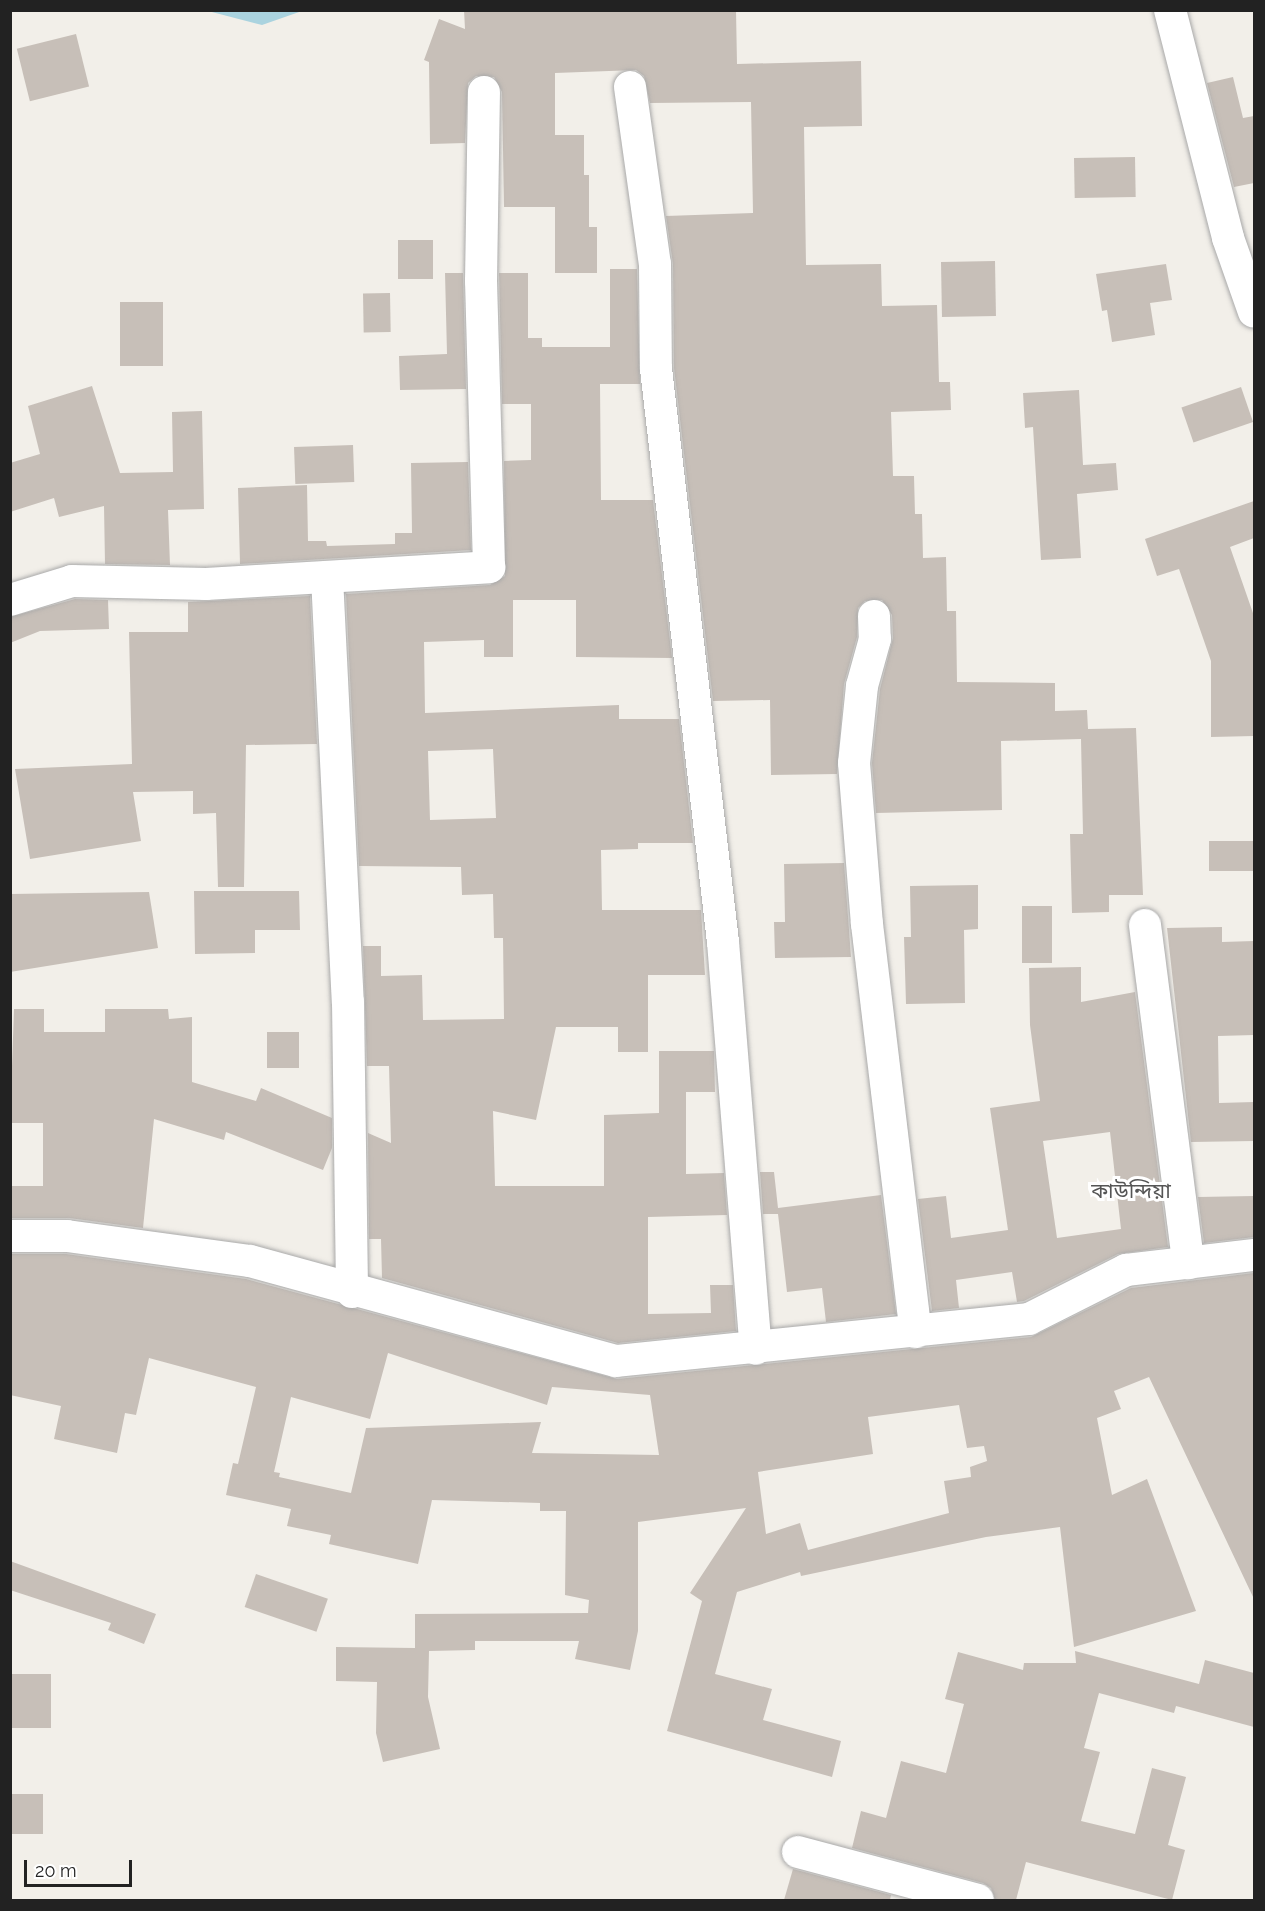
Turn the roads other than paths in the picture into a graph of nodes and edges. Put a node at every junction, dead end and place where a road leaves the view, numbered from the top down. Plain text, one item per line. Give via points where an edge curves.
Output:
1 (1170, 10) edge
2 (630, 87) dead end
3 (484, 92) dead end
4 (1254, 312) edge
5 (327, 577) junction
6 (10, 600) edge
7 (874, 616) dead end
8 (1145, 925) dead end
9 (10, 1236) edge
10 (1254, 1256) edge
11 (1188, 1263) junction
12 (352, 1292) junction
13 (916, 1332) junction
14 (756, 1349) junction
15 (798, 1852) dead end
16 (978, 1900) edge

1 - 4 street via 1228,238
2 - 14 street via 655,264 656,369 723,942
3 - 5 street via 481,281 489,567
5 - 6 street via 206,584 72,581
5 - 12 street via 348,1002
7 - 13 street via 875,639 862,686 854,763 867,924
8 - 11 street
9 - 12 street via 67,1236 250,1261
10 - 11 street
11 - 13 street via 1126,1270 1029,1319
12 - 14 street via 616,1361
13 - 14 street
15 - 16 street

